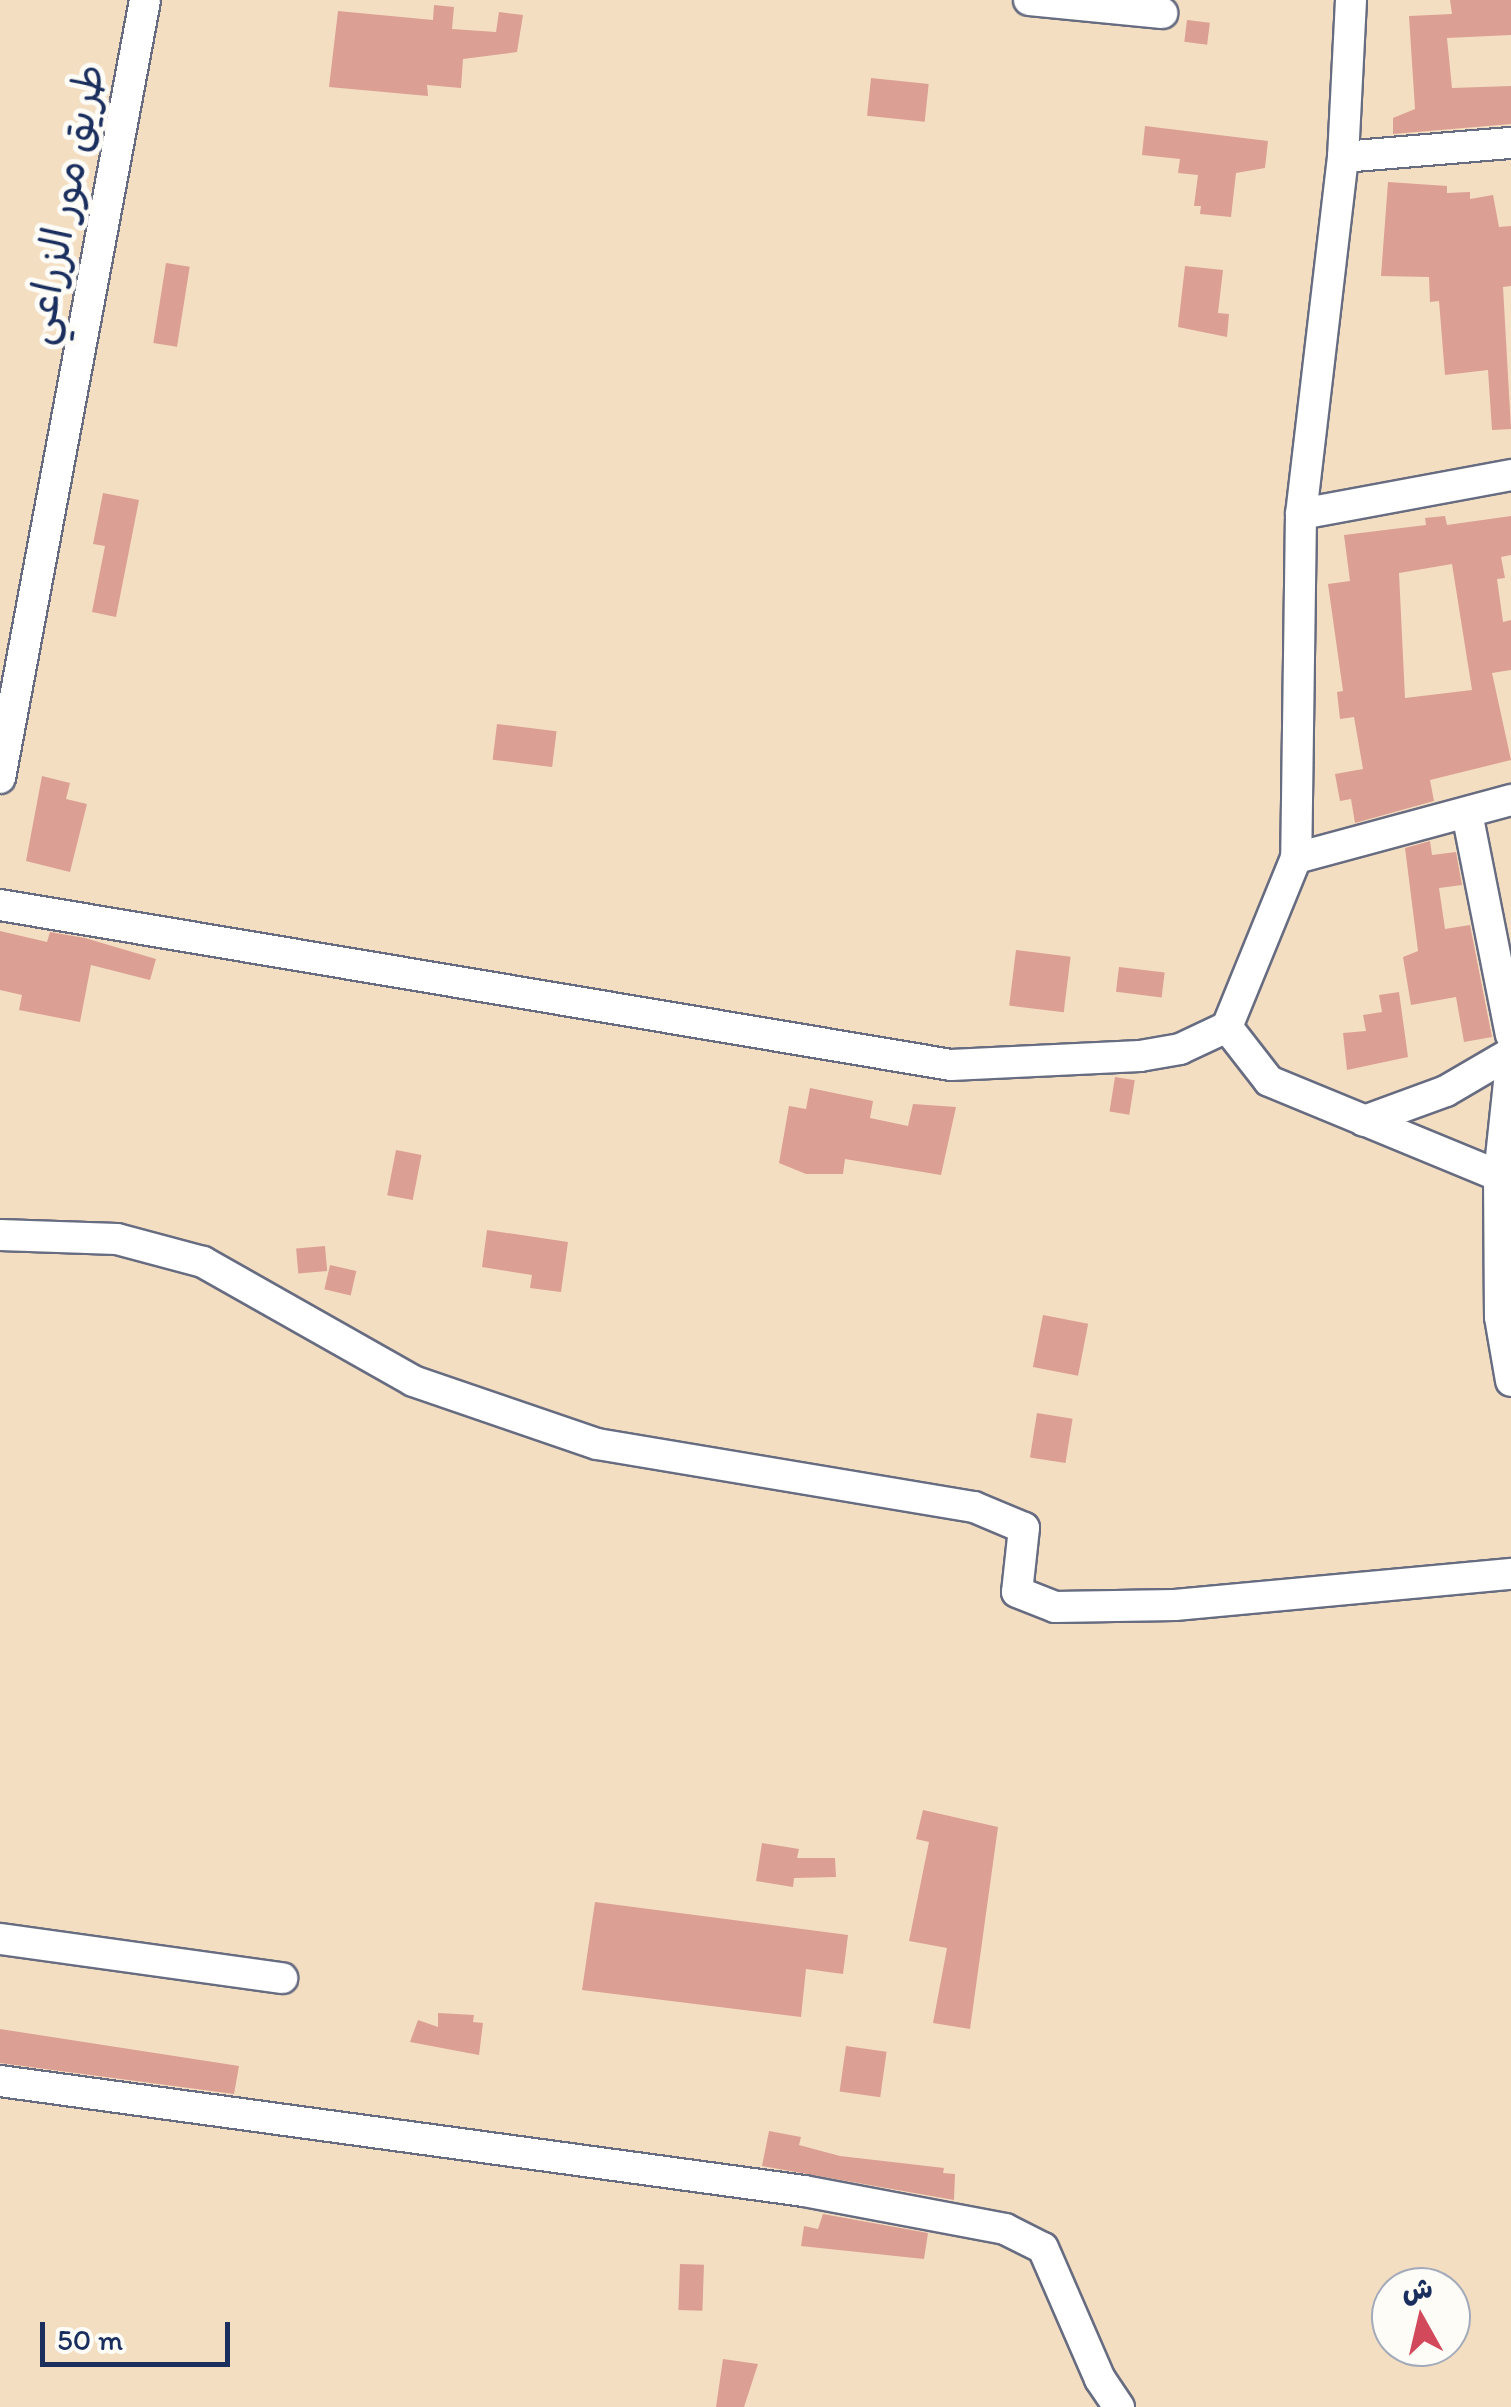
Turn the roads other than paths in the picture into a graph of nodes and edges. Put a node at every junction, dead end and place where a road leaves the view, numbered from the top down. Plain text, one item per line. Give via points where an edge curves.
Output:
1 (146, 0) edge
2 (1029, 0) edge
3 (1351, 0) edge
4 (1162, 14) dead end
5 (1511, 143) edge
6 (1342, 157) junction
7 (1511, 475) edge
8 (1302, 514) junction
9 (0, 778) edge
10 (1511, 800) edge
11 (1468, 812) junction
12 (1296, 858) junction
13 (0, 905) edge
14 (1228, 1026) junction
15 (1511, 1035) edge
16 (1511, 1053) edge
17 (1511, 1064) edge
18 (1364, 1121) junction
19 (1499, 1176) junction
20 (0, 1234) edge
21 (1511, 1381) edge
22 (1511, 1574) edge
23 (0, 1939) edge
24 (282, 1978) dead end
25 (0, 2081) edge
26 (1119, 2407) edge

1 - 9 street, طريق مور الزراعي
2 - 4 street
3 - 6 street
5 - 6 street
6 - 8 street
7 - 8 street
8 - 12 street
10 - 11 street
11 - 12 street
11 - 15 street
12 - 14 street
13 - 14 street via 951,1066 1140,1056 1180,1048
14 - 18 street via 1269,1081
16 - 18 street via 1446,1092
17 - 19 street
18 - 19 street
19 - 21 street via 1500,1317
20 - 22 street via 117,1239 203,1262 413,1382 596,1444 974,1507 1024,1528 1017,1592 1055,1607 1176,1605
23 - 24 street
25 - 26 street via 804,2191 1005,2229 1043,2248 1100,2379

